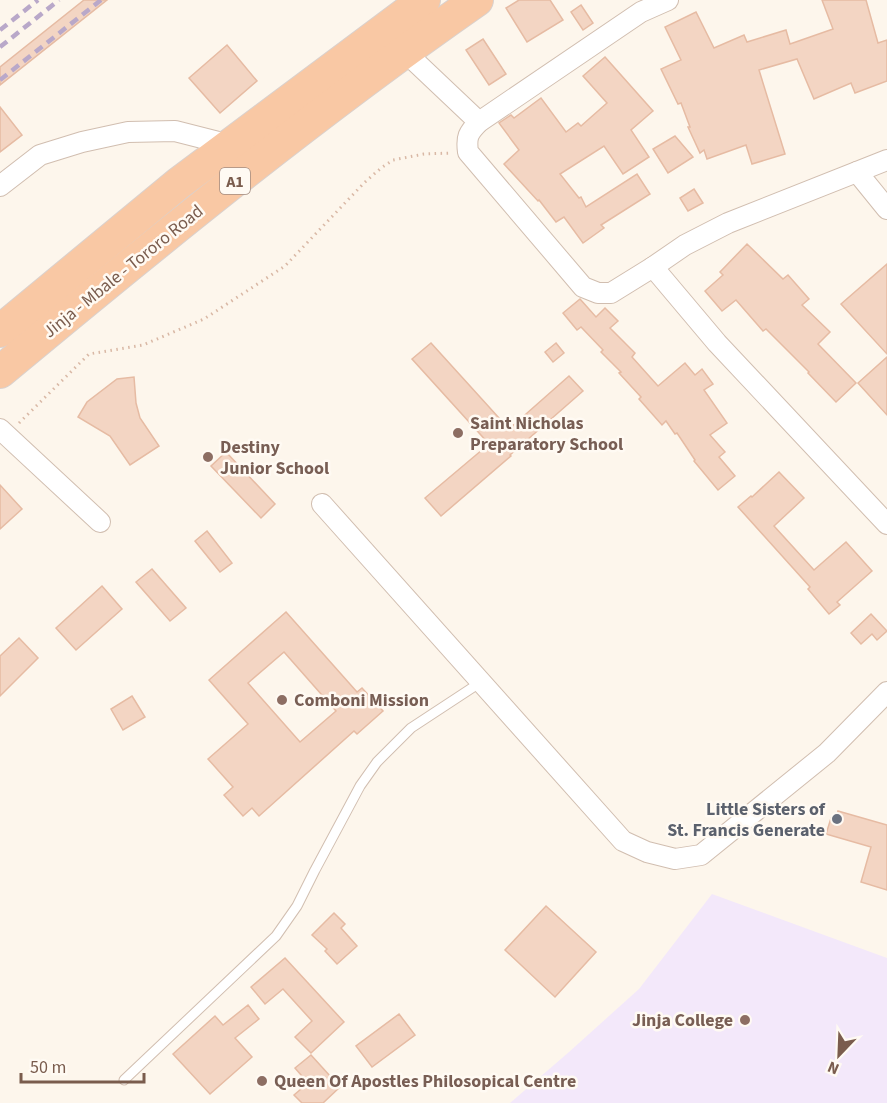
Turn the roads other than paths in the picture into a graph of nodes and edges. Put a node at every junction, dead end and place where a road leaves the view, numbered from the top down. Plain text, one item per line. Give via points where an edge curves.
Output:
1 (424, 0) edge
2 (477, 0) edge
3 (668, 0) edge
4 (404, 51) junction
5 (479, 122) junction
6 (230, 145) junction
7 (887, 160) edge
8 (857, 172) junction
9 (0, 186) edge
10 (887, 209) edge
11 (653, 267) junction
12 (0, 331) edge
13 (0, 372) edge
14 (4, 432) edge
15 (322, 504) dead end
16 (100, 522) dead end
17 (887, 524) edge
18 (481, 682) junction
19 (887, 692) edge
20 (124, 1080) dead end

1 - 6 highway, Jinja - Mbale - Tororo Road / A1
2 - 4 highway, Jinja - Mbale - Tororo Road / A1
3 - 5 street via 641,12
4 - 5 street
4 - 13 highway, Jinja - Mbale - Tororo Road / A1 via 214,197
5 - 11 street via 466,140 468,152 583,287 598,293 611,292
6 - 9 street via 175,131 128,132 40,154
6 - 12 highway, Jinja - Mbale - Tororo Road / A1
7 - 8 street
8 - 10 street
8 - 11 street via 728,223
11 - 17 street via 717,343
14 - 16 street
15 - 18 street
18 - 19 street via 623,841 675,859 701,855 827,753
18 - 20 lane via 411,728 376,762 297,906 276,936

